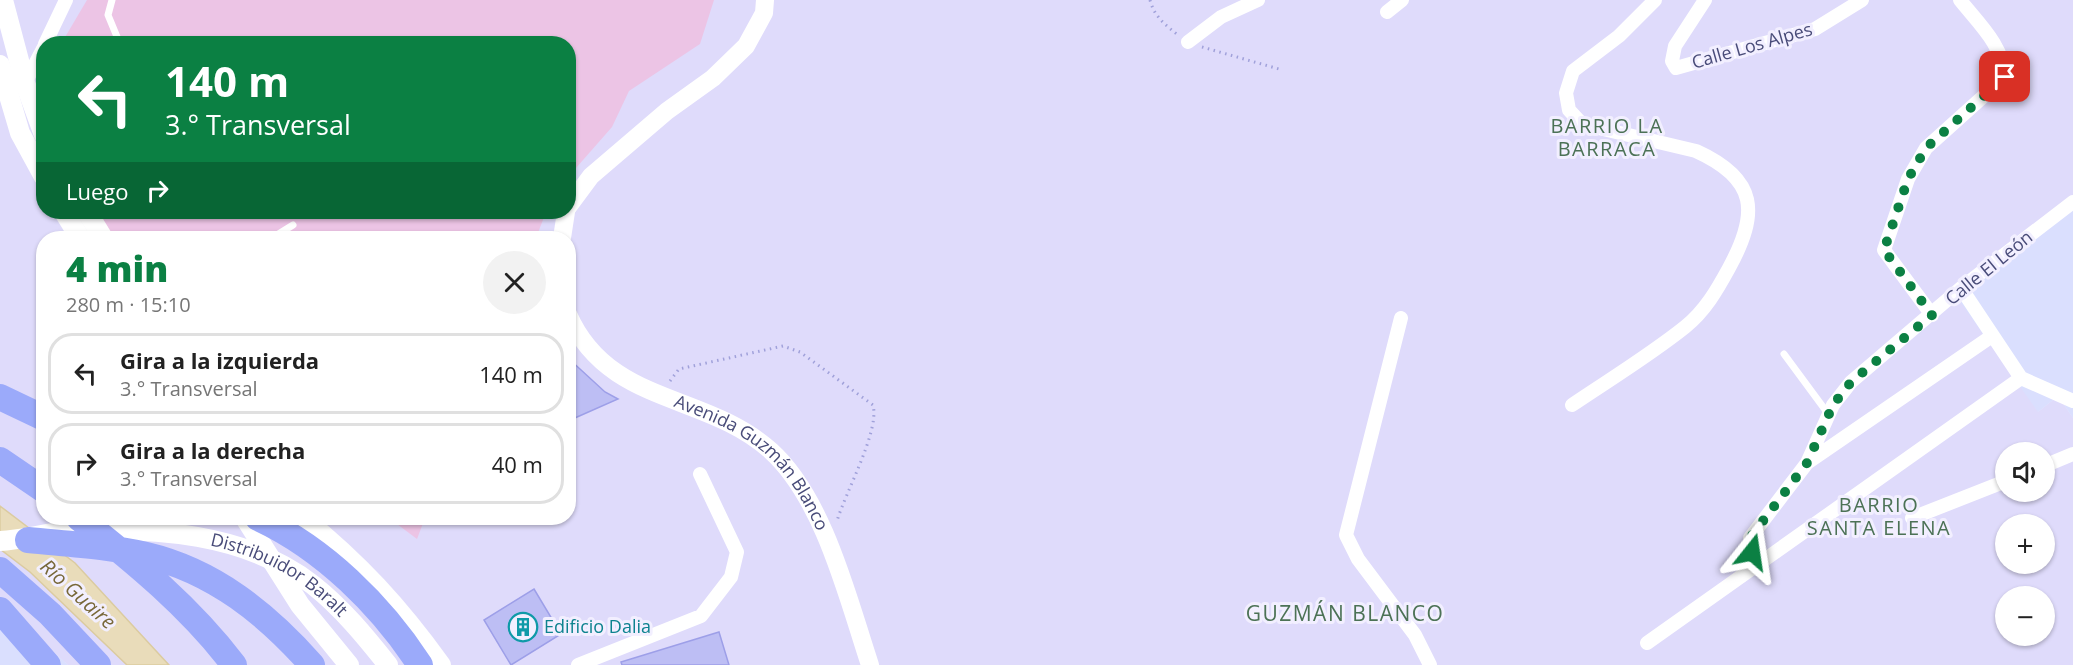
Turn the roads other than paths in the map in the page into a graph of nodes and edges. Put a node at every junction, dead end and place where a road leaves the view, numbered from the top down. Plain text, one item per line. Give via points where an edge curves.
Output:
1 (66, 0) edge
2 (112, 0) edge
3 (765, 0) edge
4 (1258, 0) edge
5 (1402, 0) edge
6 (1655, 0) edge
7 (1705, 0) edge
8 (1862, 0) edge
9 (1960, 0) edge
10 (2, 3) edge
11 (1387, 12) dead end
12 (48, 36) edge
13 (117, 36) edge
14 (1188, 42) dead end
15 (36, 61) edge
16 (0, 66) edge
17 (25, 83) junction
18 (4, 99) edge
19 (36, 113) edge
20 (36, 162) edge
21 (576, 196) edge
22 (2073, 202) edge
23 (293, 225) dead end
24 (283, 231) edge
25 (1961, 288) junction
26 (1932, 315) junction
27 (1401, 318) dead end
28 (576, 331) edge
29 (1992, 336) junction
30 (1784, 354) dead end
31 (2021, 378) junction
32 (0, 397) edge
33 (2073, 401) edge
34 (1572, 405) dead end
35 (36, 414) edge
36 (1829, 415) junction
37 (2073, 454) edge
38 (0, 460) edge
39 (2055, 461) edge
40 (1807, 463) junction
41 (700, 474) dead end
42 (36, 485) edge
43 (1995, 485) edge
44 (1912, 518) dead end
45 (88, 525) edge
46 (250, 525) edge
47 (270, 525) edge
48 (312, 525) edge
49 (28, 540) junction
50 (0, 541) edge
51 (1755, 566) junction
52 (0, 570) edge
53 (0, 610) edge
54 (1647, 643) dead end
55 (423, 654) edge
56 (48, 665) edge
57 (98, 665) edge
58 (234, 665) edge
59 (312, 665) edge
60 (349, 665) edge
61 (355, 665) edge
62 (388, 665) edge
63 (441, 665) edge
64 (578, 665) edge
65 (870, 665) edge
66 (1431, 665) edge

1 - 12 street
2 - 13 lane via 108,15
3 - 21 street via 765,12 746,46 591,176
4 - 14 street via 1221,17
5 - 11 street
6 - 34 street via 1619,36 1573,71 1566,93 1569,110 1582,124 1713,158 1738,181 1751,214 1745,239 1703,310 1686,327
7 - 8 street, Calle Los Alpes via 1675,46 1672,61 1677,68 1815,29
9 - 26 street via 1997,47 2004,61 2005,77 1926,148 1908,179 1884,250
10 - 17 main road
15 - 17 street
16 - 18 main road
17 - 19 main road
18 - 20 main road
22 - 25 street, Calle El León
23 - 24 lane
25 - 26 street, Calle El León
25 - 29 street
26 - 36 street, Calle El León via 1851,382
27 - 66 street via 1346,536 1358,559 1415,635
28 - 65 street, Avenida Guzmán Blanco via 622,378 722,419 771,451 799,484 830,546
29 - 31 street
29 - 40 street
30 - 36 lane
31 - 33 street
31 - 51 street
32 - 35 highway
36 - 40 street, Calle El León
37 - 39 street
38 - 42 highway
40 - 51 street, Calle El León via 1750,538
41 - 64 street via 737,552 731,577 701,616
43 - 44 street
45 - 58 highway via 133,560
46 - 60 main road via 300,605
47 - 55 highway via 311,549
48 - 55 main road via 348,553 402,612
49 - 50 main road, Distribuidor Baralt
49 - 59 highway via 106,548 165,561 201,575 255,608
49 - 62 main road, Distribuidor Baralt via 70,531 138,530 180,534 252,551 312,584 361,630
51 - 54 street
52 - 57 highway via 50,614
53 - 56 highway
55 - 61 main road via 395,621 380,620 366,625 356,637
55 - 63 main road

